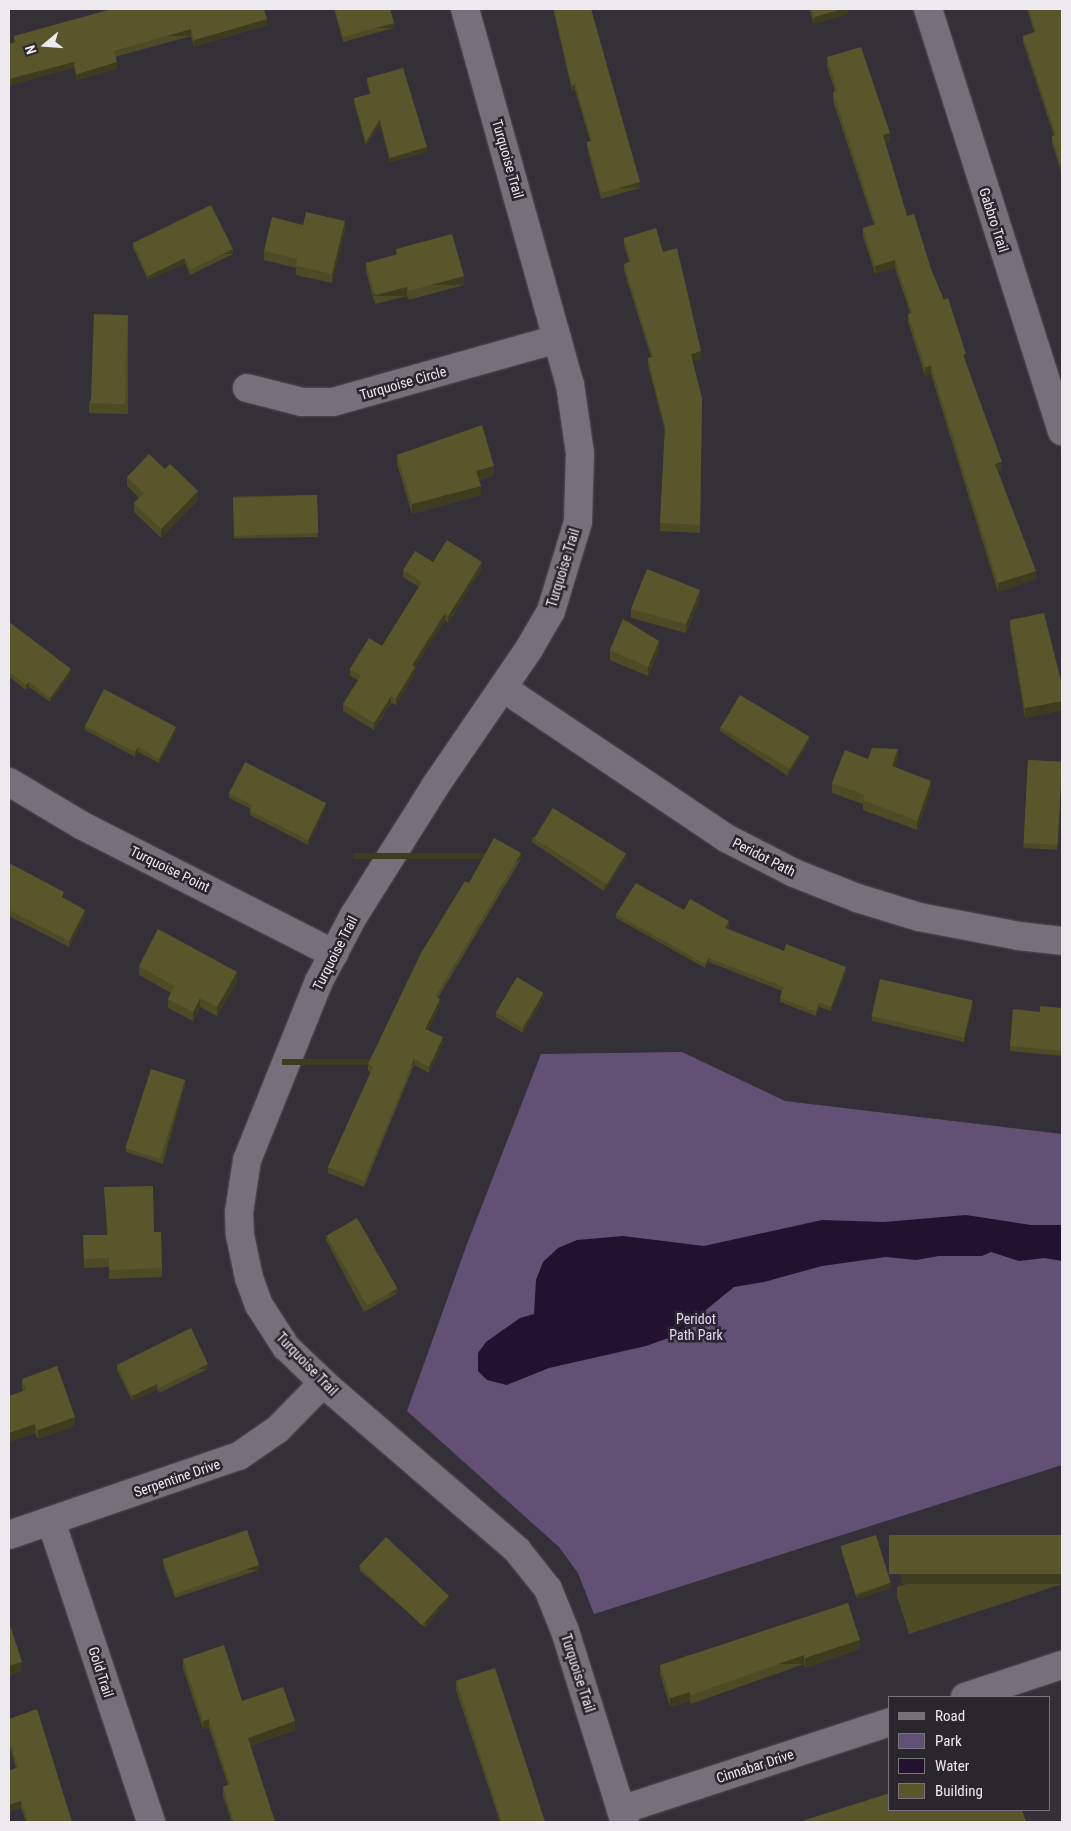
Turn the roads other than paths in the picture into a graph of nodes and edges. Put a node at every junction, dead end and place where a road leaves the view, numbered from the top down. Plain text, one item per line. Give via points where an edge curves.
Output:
1 (465, 9) edge
2 (928, 9) edge
3 (557, 338) junction
4 (247, 388) dead end
5 (1062, 431) edge
6 (502, 688) junction
7 (9, 782) edge
8 (1062, 941) edge
9 (334, 954) junction
10 (323, 1383) junction
11 (51, 1521) junction
12 (9, 1535) edge
13 (1062, 1666) edge
14 (968, 1696) edge
15 (888, 1723) edge
16 (623, 1816) edge
17 (151, 1822) edge

1 - 3 street, Turquoise Trail
2 - 5 street, Gabbro Trail
3 - 4 street, Turquoise Circle via 333,402 302,402
3 - 6 street, Turquoise Trail via 570,384 580,453 578,522 550,611
6 - 8 street, Peridot Path via 726,838 794,873 857,898 919,917
6 - 9 street, Turquoise Trail via 399,844
7 - 9 street, Turquoise Point via 81,825
9 - 10 street, Turquoise Trail via 257,1128 247,1160 239,1212 243,1256 259,1305 286,1347
10 - 11 street, Serpentine Drive via 278,1428 239,1456
10 - 16 street, Turquoise Trail via 511,1545 536,1572 548,1590 565,1631
11 - 12 street, Serpentine Drive
11 - 17 street, Gold Trail
13 - 14 street
15 - 16 street, Cinnabar Drive

